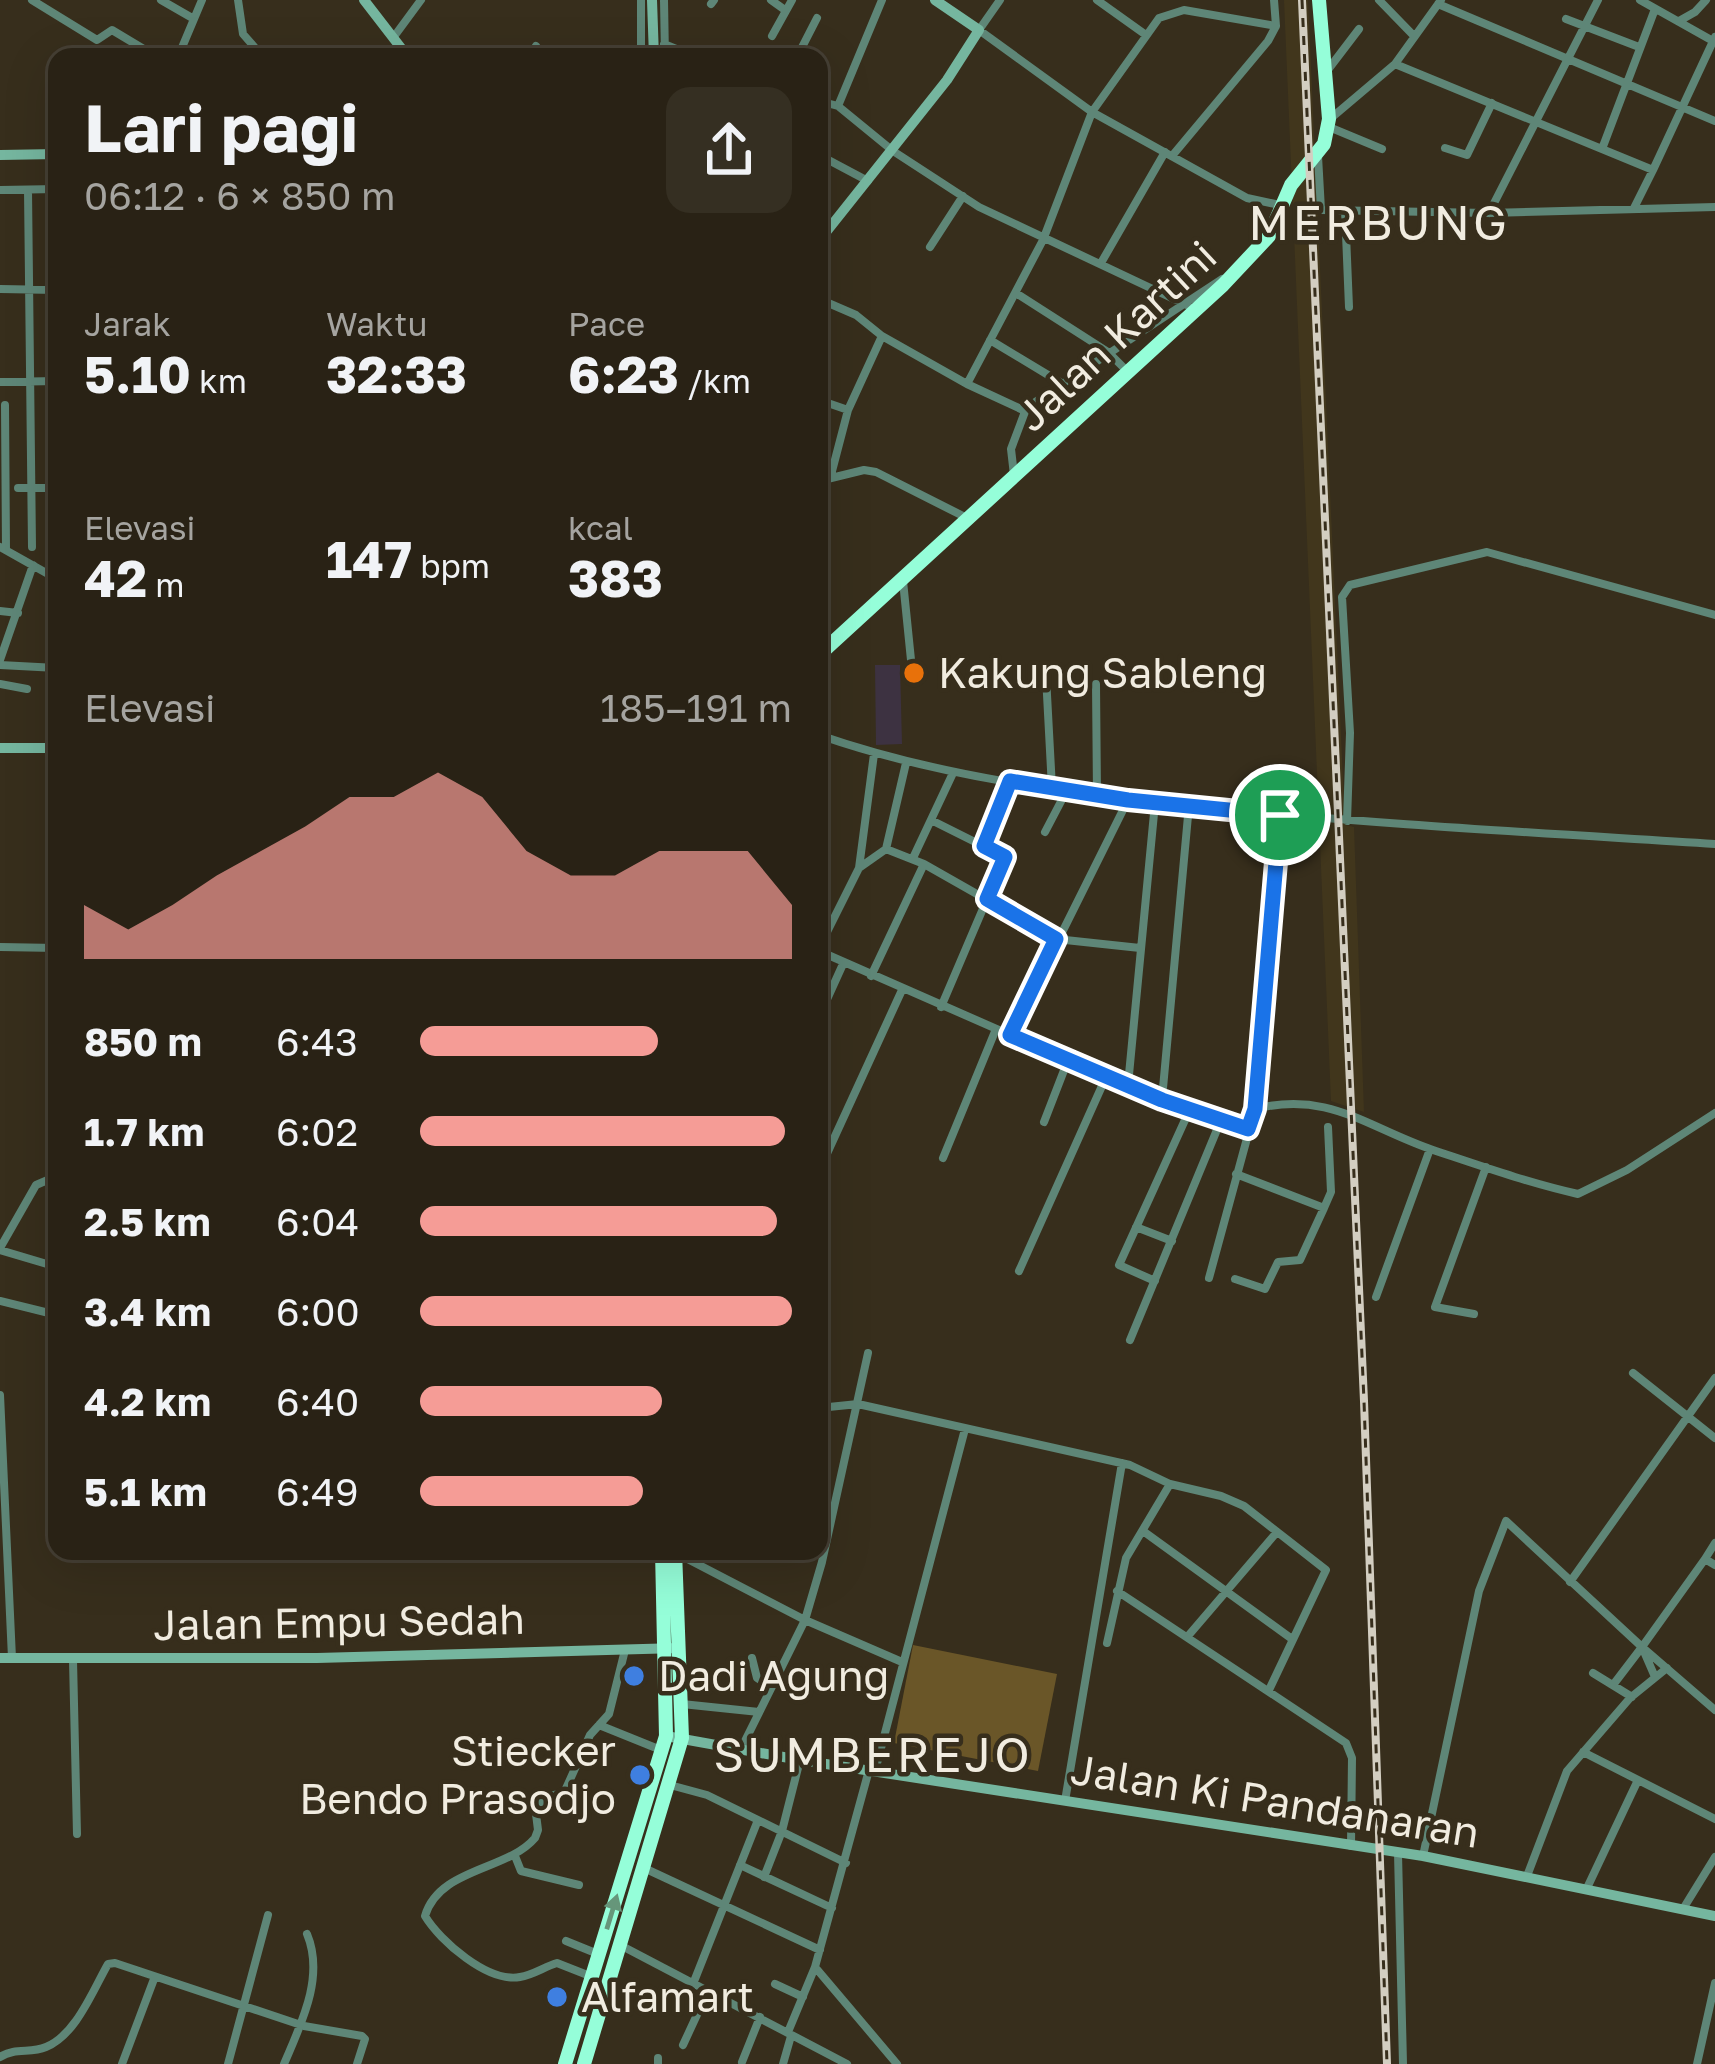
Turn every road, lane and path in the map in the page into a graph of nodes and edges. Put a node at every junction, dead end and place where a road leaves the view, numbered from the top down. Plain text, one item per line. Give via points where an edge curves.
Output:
1 (32, 0) edge
2 (161, 0) edge
3 (202, 0) edge
4 (238, 0) edge
5 (364, 0) edge
6 (421, 0) edge
7 (641, 0) edge
8 (652, 0) edge
9 (664, 0) edge
10 (771, 0) edge
11 (792, 0) edge
12 (883, 0) edge
13 (935, 0) edge
14 (1000, 0) edge
15 (1097, 0) edge
16 (1123, 0) edge
17 (1274, 0) edge
18 (1319, 0) edge
19 (1379, 0) edge
20 (1598, 0) edge
21 (1640, 0) edge
22 (1706, 0) edge
23 (1439, 2) edge
24 (1655, 9) junction
25 (785, 10) junction
26 (1114, 12) junction
27 (817, 18) dead end
28 (194, 19) junction
29 (1566, 20) dead end
30 (1679, 21) junction
31 (1276, 26) junction
32 (1584, 26) junction
33 (979, 29) junction
34 (1359, 29) dead end
35 (1146, 35) junction
36 (772, 36) dead end
37 (1414, 36) junction
38 (1714, 39) edge
39 (392, 40) junction
40 (659, 42) junction
41 (1640, 47) junction
42 (142, 48) edge
43 (182, 48) edge
44 (255, 48) edge
45 (400, 48) edge
46 (641, 48) edge
47 (657, 48) edge
48 (661, 48) edge
49 (673, 48) edge
50 (802, 48) edge
51 (1569, 59) junction
52 (1395, 64) junction
53 (1324, 74) junction
54 (1625, 82) junction
55 (828, 103) edge
56 (1492, 103) junction
57 (1681, 105) junction
58 (838, 106) junction
59 (1092, 112) junction
60 (1536, 120) junction
61 (1715, 121) edge
62 (1329, 123) junction
63 (1445, 148) dead end
64 (1382, 149) dead end
65 (1602, 149) junction
66 (893, 151) junction
67 (48, 154) edge
68 (1168, 154) junction
69 (1317, 154) junction
70 (0, 155) edge
71 (828, 160) edge
72 (1653, 170) junction
73 (868, 181) junction
74 (48, 189) edge
75 (0, 190) edge
76 (28, 190) junction
77 (962, 196) junction
78 (1282, 205) junction
79 (1715, 207) edge
80 (1634, 208) junction
81 (1345, 210) junction
82 (1489, 213) junction
83 (828, 230) edge
84 (1043, 240) junction
85 (930, 247) dead end
86 (1101, 263) junction
87 (0, 290) edge
88 (30, 290) junction
89 (48, 290) edge
90 (1016, 293) junction
91 (828, 302) edge
92 (1189, 306) junction
93 (1349, 307) dead end
94 (882, 336) junction
95 (990, 340) junction
96 (1108, 352) junction
97 (1128, 372) junction
98 (29, 381) junction
99 (48, 381) edge
100 (0, 382) edge
101 (967, 384) junction
102 (1063, 384) junction
103 (828, 403) edge
104 (5, 405) dead end
105 (1026, 409) junction
106 (848, 410) junction
107 (831, 476) junction
108 (1014, 476) junction
109 (828, 477) edge
110 (18, 488) dead end
111 (31, 488) junction
112 (45, 488) dead end
113 (968, 518) junction
114 (3, 548) edge
115 (32, 548) dead end
116 (33, 565) junction
117 (48, 573) edge
118 (903, 581) junction
119 (0, 611) edge
120 (18, 613) junction
121 (1715, 615) edge
122 (828, 647) edge
123 (911, 660) dead end
124 (0, 663) edge
125 (48, 667) edge
126 (1046, 676) dead end
127 (0, 683) edge
128 (1096, 684) dead end
129 (28, 688) dead end
130 (828, 738) edge
131 (0, 748) edge
132 (48, 748) edge
133 (874, 754) junction
134 (906, 763) junction
135 (953, 773) junction
136 (1010, 781) junction
137 (1052, 788) junction
138 (1067, 790) junction
139 (1097, 795) junction
140 (1128, 800) junction
141 (1155, 802) junction
142 (1189, 806) junction
143 (1280, 815) junction
144 (933, 821) junction
145 (1347, 821) junction
146 (1045, 832) dead end
147 (1715, 844) edge
148 (984, 846) junction
149 (886, 849) junction
150 (913, 858) junction
151 (924, 864) junction
152 (859, 868) junction
153 (987, 899) junction
154 (828, 931) edge
155 (1056, 939) junction
156 (0, 947) edge
157 (48, 948) edge
158 (1140, 948) junction
159 (828, 955) edge
160 (843, 964) junction
161 (872, 976) junction
162 (902, 989) junction
163 (828, 997) edge
164 (941, 1006) junction
165 (996, 1029) junction
166 (1010, 1035) junction
167 (1068, 1060) junction
168 (1106, 1077) junction
169 (1127, 1084) junction
170 (1162, 1100) junction
171 (1190, 1109) junction
172 (1255, 1109) junction
173 (1715, 1113) edge
174 (1221, 1120) junction
175 (1044, 1122) dead end
176 (1328, 1127) dead end
177 (1248, 1129) junction
178 (1430, 1149) junction
179 (828, 1152) edge
180 (943, 1158) dead end
181 (1486, 1167) junction
182 (1236, 1174) junction
183 (48, 1180) edge
184 (1324, 1208) junction
185 (1136, 1227) junction
186 (1172, 1241) junction
187 (0, 1249) edge
188 (48, 1264) edge
189 (1019, 1270) dead end
190 (1209, 1278) dead end
191 (1235, 1280) dead end
192 (1155, 1281) junction
193 (1376, 1298) dead end
194 (0, 1301) edge
195 (48, 1313) edge
196 (1474, 1314) dead end
197 (1130, 1340) dead end
198 (868, 1353) dead end
199 (1633, 1373) dead end
200 (1715, 1378) edge
201 (0, 1395) edge
202 (858, 1404) junction
203 (828, 1407) edge
204 (1688, 1414) junction
205 (964, 1429) junction
206 (1715, 1438) edge
207 (1122, 1463) junction
208 (1171, 1484) junction
209 (1143, 1531) junction
210 (1277, 1532) junction
211 (828, 1536) edge
212 (1715, 1543) edge
213 (663, 1560) edge
214 (675, 1560) edge
215 (690, 1560) edge
216 (822, 1560) edge
217 (1710, 1562) edge
218 (1570, 1582) junction
219 (1227, 1590) junction
220 (1117, 1591) junction
221 (805, 1620) junction
222 (1188, 1636) junction
223 (1292, 1639) junction
224 (1107, 1642) dead end
225 (1642, 1647) junction
226 (672, 1649) junction
227 (625, 1650) junction
228 (6, 1658) edge
229 (752, 1658) dead end
230 (73, 1660) junction
231 (902, 1662) junction
232 (1667, 1668) junction
233 (1593, 1673) dead end
234 (1655, 1678) junction
235 (1612, 1685) junction
236 (771, 1687) junction
237 (1269, 1690) junction
238 (1632, 1697) junction
239 (681, 1704) junction
240 (1714, 1705) edge
241 (759, 1712) junction
242 (599, 1725) junction
243 (670, 1741) junction
244 (741, 1750) junction
245 (1583, 1752) junction
246 (800, 1760) junction
247 (872, 1770) junction
248 (1638, 1780) junction
249 (670, 1785) junction
250 (1065, 1801) junction
251 (1715, 1819) edge
252 (758, 1820) junction
253 (782, 1831) junction
254 (77, 1834) dead end
255 (1351, 1846) junction
256 (1399, 1853) junction
257 (514, 1856) junction
258 (1423, 1856) junction
259 (1715, 1857) edge
260 (847, 1863) junction
261 (740, 1865) junction
262 (644, 1868) junction
263 (1527, 1876) junction
264 (764, 1877) junction
265 (579, 1885) dead end
266 (1587, 1888) junction
267 (724, 1905) junction
268 (832, 1908) junction
269 (1683, 1909) junction
270 (268, 1915) dead end
271 (1715, 1916) edge
272 (307, 1934) dead end
273 (566, 1941) dead end
274 (619, 1945) junction
275 (820, 1950) junction
276 (600, 1954) junction
277 (815, 1967) junction
278 (592, 1976) junction
279 (154, 1979) junction
280 (1715, 1983) edge
281 (693, 1984) junction
282 (775, 1984) dead end
283 (708, 1991) junction
284 (803, 1997) junction
285 (244, 2007) junction
286 (760, 2017) junction
287 (304, 2026) junction
288 (790, 2034) junction
289 (683, 2045) dead end
290 (0, 2057) edge
291 (742, 2062) edge
292 (122, 2064) edge
293 (227, 2064) edge
294 (284, 2064) edge
295 (357, 2064) edge
296 (565, 2064) edge
297 (584, 2064) edge
298 (783, 2064) edge
299 (847, 2064) edge
300 (897, 2064) edge
301 (1403, 2064) edge
302 (1697, 2064) edge

1 - 42 street via 97,40 112,30
2 - 28 street
3 - 28 street
4 - 44 street via 243,34
5 - 39 main road
6 - 39 street
7 - 46 street
8 - 40 main road
9 - 40 street
10 - 25 street
11 - 25 street
12 - 58 street
13 - 33 main road
14 - 33 street
15 - 26 street
16 - 26 street
17 - 31 street
18 - 53 highway
19 - 37 street
20 - 32 street
21 - 24 street
22 - 30 street
23 - 37 street
23 - 51 street
24 - 30 street
24 - 41 street
25 - 36 street
26 - 35 street
27 - 50 street
28 - 43 street
29 - 32 street
30 - 38 street
31 - 35 street via 1184,10 1163,14
31 - 68 street
32 - 41 street
32 - 51 street
33 - 59 street
33 - 66 main road
34 - 53 street
35 - 59 street
37 - 52 street
38 - 57 street
39 - 45 main road
40 - 47 main road
40 - 48 street
40 - 49 street
41 - 54 street
51 - 54 street
51 - 60 street
52 - 56 street
52 - 62 street
53 - 62 highway
54 - 57 street
54 - 65 street
55 - 58 street
56 - 60 street
56 - 63 street via 1467,155
57 - 61 street
57 - 72 street
58 - 66 street
59 - 68 street
59 - 84 street
60 - 65 street
60 - 82 street
62 - 64 street
62 - 69 highway, Jalan Kartini
65 - 72 street
66 - 73 main road
66 - 77 street
67 - 70 main road
68 - 78 street via 1247,198
68 - 86 street
69 - 78 highway, Jalan Kartini
69 - 81 street via 1321,210
71 - 73 street
72 - 80 street
73 - 83 main road
74 - 76 street
75 - 76 street
76 - 88 street
77 - 84 street
77 - 85 street
78 - 92 highway, Jalan Kartini via 1269,236
79 - 80 street
80 - 82 street
81 - 82 street
81 - 93 street
84 - 86 street
84 - 90 street
86 - 92 street
87 - 88 street
88 - 89 street
88 - 98 street
90 - 95 street
90 - 96 street
91 - 94 street
92 - 96 street
92 - 97 highway, Jalan Kartini
94 - 101 street
94 - 106 street
95 - 101 street
95 - 102 street
96 - 97 street
96 - 102 street
97 - 108 highway, Jalan Kartini
98 - 99 street
98 - 100 street
98 - 111 street
101 - 105 street
102 - 105 street
103 - 106 street
104 - 114 street
105 - 108 street via 1011,449
106 - 107 street
107 - 109 street
107 - 113 street via 876,472
108 - 113 highway, Jalan Kartini
110 - 111 street
111 - 112 street
111 - 115 street
113 - 118 highway, Jalan Kartini
114 - 116 street
116 - 117 street
116 - 120 street
118 - 122 highway, Jalan Kartini
118 - 123 street
119 - 120 street
120 - 124 street
121 - 145 street via 1487,552 1350,585 1342,597
124 - 125 street
126 - 137 street
127 - 129 street
128 - 139 street
130 - 133 street
131 - 132 main road
133 - 134 street
133 - 152 street
134 - 135 street
134 - 149 street
135 - 136 street
135 - 144 street
136 - 137 street
136 - 148 street
137 - 138 street
138 - 139 street
138 - 146 street
139 - 140 street
140 - 141 street
140 - 155 street
141 - 142 street
141 - 158 street
142 - 143 street
142 - 170 street
143 - 145 street
143 - 172 street
144 - 148 street
144 - 150 street
145 - 147 street
148 - 153 street via 1005,857
149 - 150 street
149 - 152 street
150 - 151 street
151 - 153 street
151 - 161 street
152 - 154 street
153 - 155 street
153 - 164 street
155 - 158 street
155 - 166 street
156 - 157 street
158 - 169 street
159 - 160 street
160 - 161 street
160 - 163 street
161 - 162 street
162 - 164 street
162 - 179 street
164 - 165 street
165 - 166 street
165 - 180 street
166 - 167 street
167 - 168 street
167 - 175 street
168 - 169 street
168 - 189 street
169 - 170 street
170 - 171 street
171 - 174 street
171 - 185 street
172 - 177 street
172 - 178 street via 1289,1102 1337,1108
173 - 181 street via 1583,1193
174 - 177 street
174 - 186 street
176 - 184 street via 1331,1192
177 - 182 street
178 - 181 street
178 - 193 street
181 - 196 street via 1436,1307
182 - 184 street
182 - 190 street
183 - 187 street via 36,1185
184 - 191 street via 1300,1260 1278,1262 1265,1289
185 - 186 street
185 - 192 street via 1119,1265
186 - 192 street
187 - 188 street
192 - 197 street
194 - 195 street
198 - 202 street
199 - 204 street
200 - 204 street
201 - 228 street
202 - 203 street
202 - 205 street
202 - 211 street
204 - 206 street
204 - 218 street
205 - 207 street
205 - 231 street
207 - 208 street
207 - 250 street
208 - 209 street
208 - 210 street via 1232,1500
209 - 219 street
209 - 220 street
210 - 219 street
210 - 223 street via 1326,1570
212 - 217 street
213 - 226 highway
214 - 226 highway
215 - 221 street
216 - 221 street
217 - 225 street
218 - 225 street
218 - 258 street via 1505,1520 1479,1591
219 - 222 street
219 - 223 street
220 - 222 street
220 - 224 street
221 - 231 street
221 - 236 street
222 - 237 street
223 - 237 street
225 - 232 street
225 - 234 street
225 - 235 street
226 - 227 main road, Jalan Empu Sedah
226 - 239 highway
226 - 243 highway
227 - 230 main road, Jalan Empu Sedah
227 - 242 street
228 - 230 main road, Jalan Empu Sedah
229 - 236 street via 757,1678
230 - 254 street
231 - 247 street
232 - 234 street
232 - 240 street
233 - 235 street
234 - 238 street
235 - 238 street
236 - 241 street
237 - 255 street via 1350,1750
238 - 245 street
239 - 241 street
239 - 243 highway
241 - 244 street
242 - 243 street
242 - 257 street via 564,1793 544,1797 535,1838
243 - 244 main road, Jalan Ki Pandanaran
243 - 249 highway
276 -> 243 highway
244 - 246 main road, Jalan Ki Pandanaran
245 - 248 street
245 - 263 street via 1557,1790
246 - 247 main road, Jalan Ki Pandanaran
246 - 253 street
247 - 250 main road, Jalan Ki Pandanaran
247 - 260 street
248 - 251 street
248 - 266 street
249 - 252 street
249 - 262 highway
250 - 255 main road, Jalan Ki Pandanaran
252 - 253 street
252 - 261 street
253 - 260 street
253 - 264 street
255 - 256 main road, Jalan Ki Pandanaran
256 - 258 main road, Jalan Ki Pandanaran
256 - 301 street
257 - 265 street via 521,1870
257 - 278 street via 452,1885 427,1907 426,1918 501,1976 557,1964
258 - 263 main road, Jalan Ki Pandanaran
259 - 269 street
260 - 268 street
261 - 264 street
261 - 267 street
262 - 267 street
262 - 274 highway
263 - 266 main road, Jalan Ki Pandanaran
264 - 268 street
266 - 269 main road, Jalan Ki Pandanaran
267 - 275 street
267 - 281 street
268 - 275 street
269 - 271 main road, Jalan Ki Pandanaran
270 - 285 street
272 - 287 street via 315,1953
273 - 276 street
274 - 281 street
274 - 297 highway
275 - 277 street
276 - 278 highway
277 - 284 street
277 - 300 street
278 - 296 highway
279 - 285 street
279 - 290 street via 108,1964 52,2043
279 - 292 street
280 - 302 street
281 - 283 street
282 - 284 street
283 - 286 street
283 - 289 street
284 - 288 street
285 - 287 street
285 - 293 street
286 - 288 street
286 - 291 street
287 - 294 street
287 - 295 street via 362,2036
288 - 298 street
288 - 299 street

